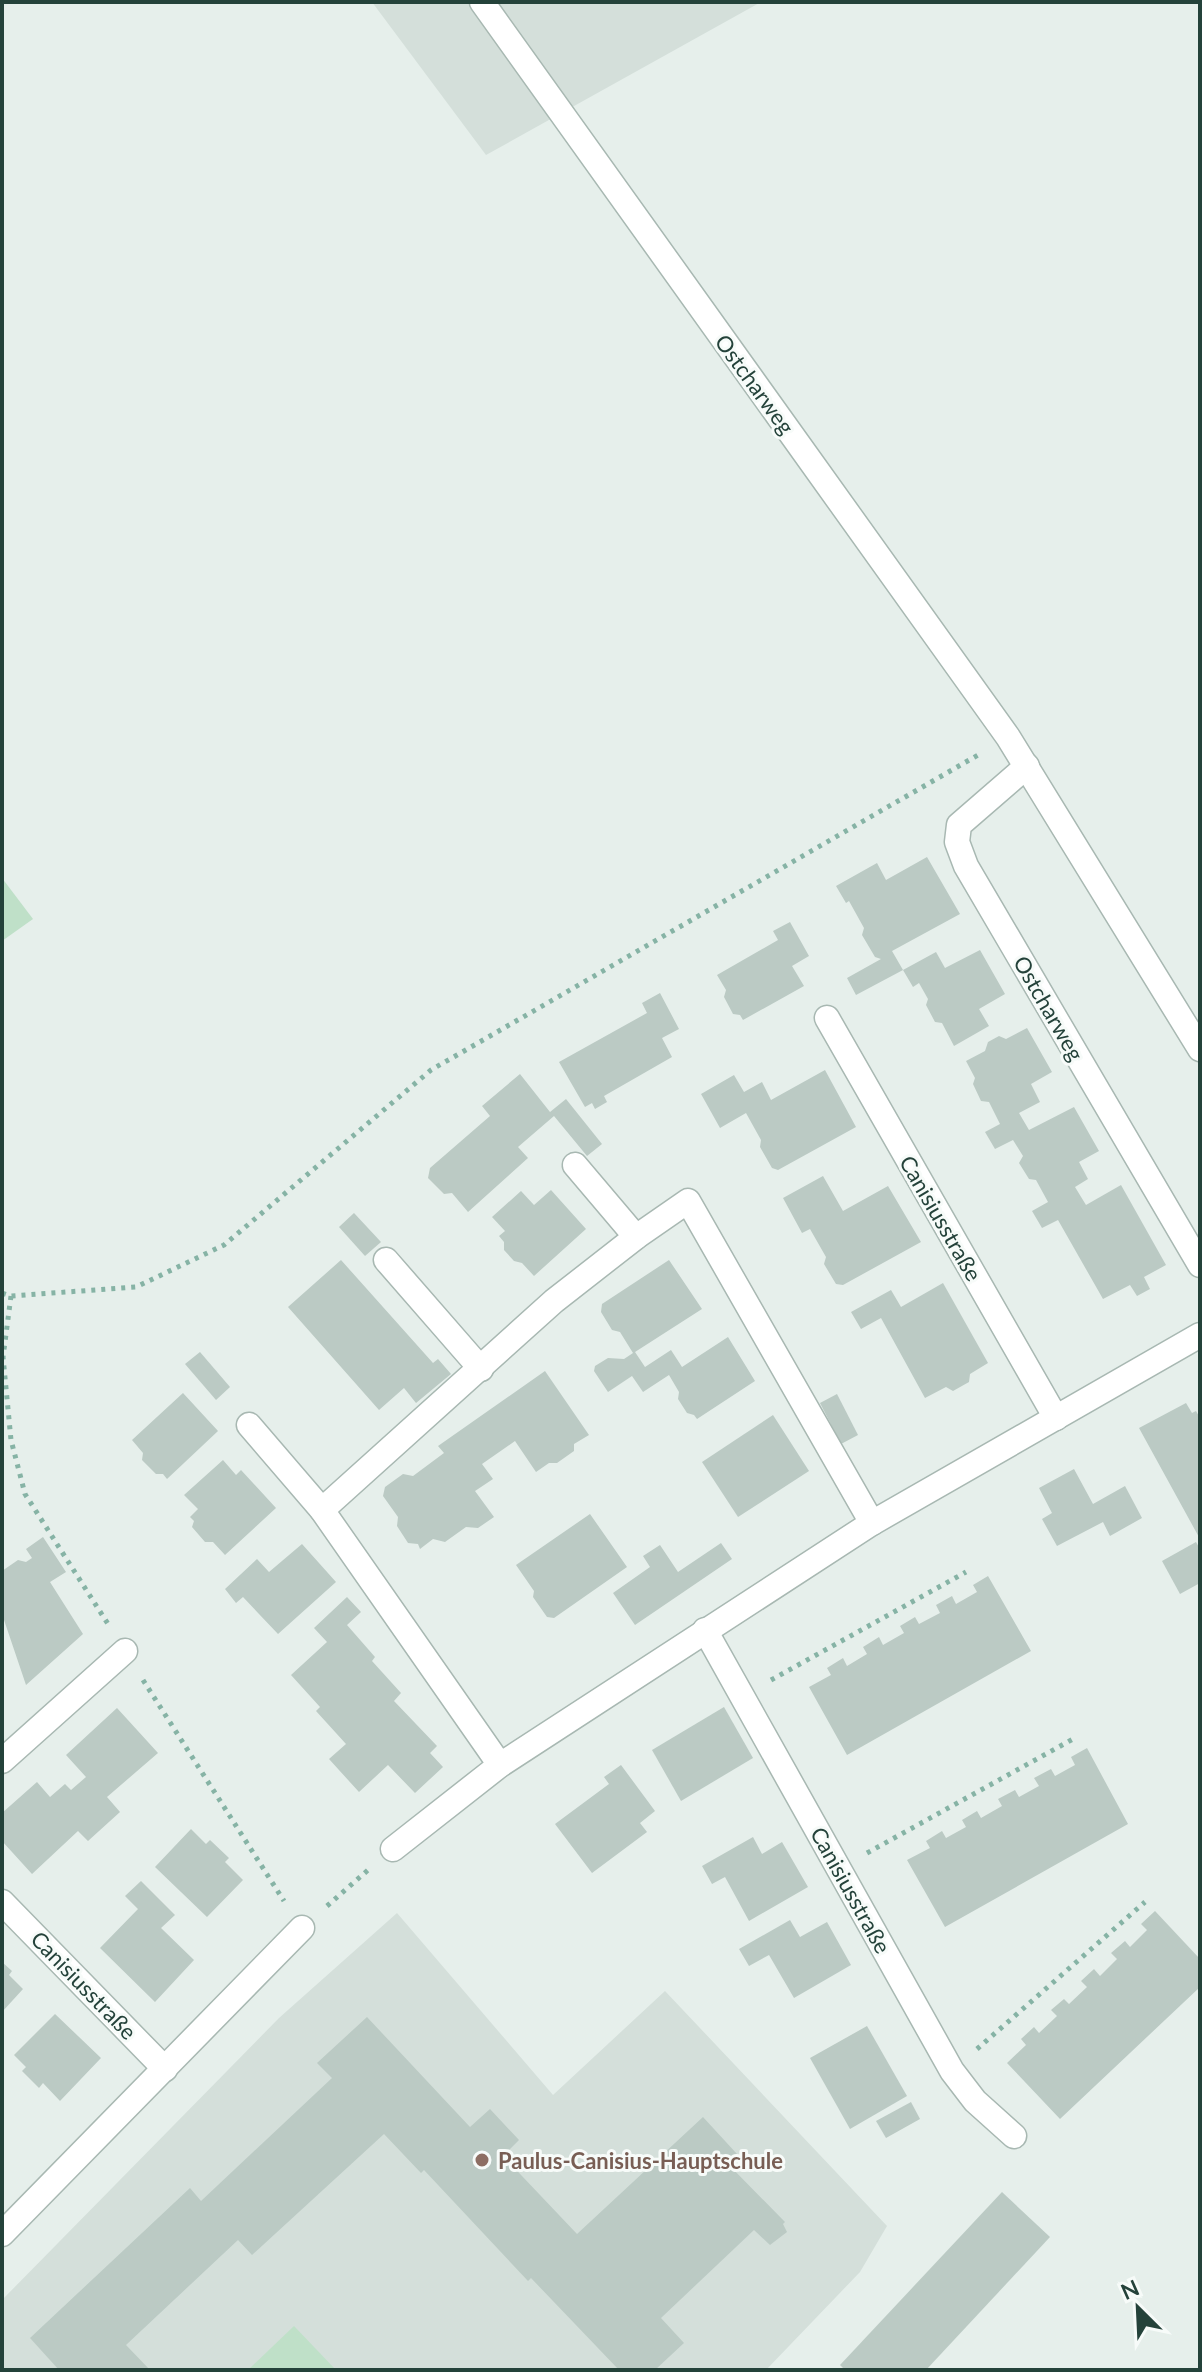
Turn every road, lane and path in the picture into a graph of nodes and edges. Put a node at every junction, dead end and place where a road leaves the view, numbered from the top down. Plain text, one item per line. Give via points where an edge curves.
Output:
1 (482, 2) edge
2 (1008, 737) junction
3 (1027, 766) junction
4 (827, 1018) dead end
5 (1200, 1049) edge
6 (575, 1165) dead end
7 (636, 1237) junction
8 (386, 1260) dead end
9 (1200, 1265) edge
10 (2, 1293) edge
11 (1200, 1335) edge
12 (481, 1369) junction
13 (1056, 1418) junction
14 (249, 1425) dead end
15 (322, 1510) junction
16 (872, 1523) junction
17 (966, 1572) dead end
18 (705, 1630) junction
19 (125, 1651) dead end
20 (742, 1696) junction
21 (1073, 1739) dead end
22 (2, 1761) edge
23 (500, 1765) junction
24 (393, 1849) joint
25 (839, 1868) junction
26 (2, 1902) edge
27 (1145, 1902) dead end
28 (302, 1928) joint
29 (165, 2069) junction
30 (952, 2071) junction
31 (1014, 2136) dead end
32 (2, 2234) edge

1 - 2 street, Ostcharweg
2 - 3 street, Ostcharweg
2 - 10 path via 431,1070 224,1245 136,1287
3 - 5 street, Ostcharweg
3 - 9 street, Ostcharweg via 959,825 957,842 966,866
4 - 13 street, Canisiusstraße
6 - 7 street
7 - 12 street via 554,1301
7 - 16 street via 688,1201
8 - 12 street
11 - 13 street
12 - 15 street
13 - 16 street
14 - 15 street
15 - 23 street
16 - 18 street
17 - 20 path
18 - 20 street, Canisiusstraße
18 - 23 street
19 - 22 street
20 - 25 street, Canisiusstraße
21 - 25 path
23 - 24 street
24 - 28 path
25 - 30 street, Canisiusstraße
26 - 29 street, Canisiusstraße
27 - 30 path
28 - 29 street
29 - 32 street
30 - 31 street, Canisiusstraße via 975,2101

